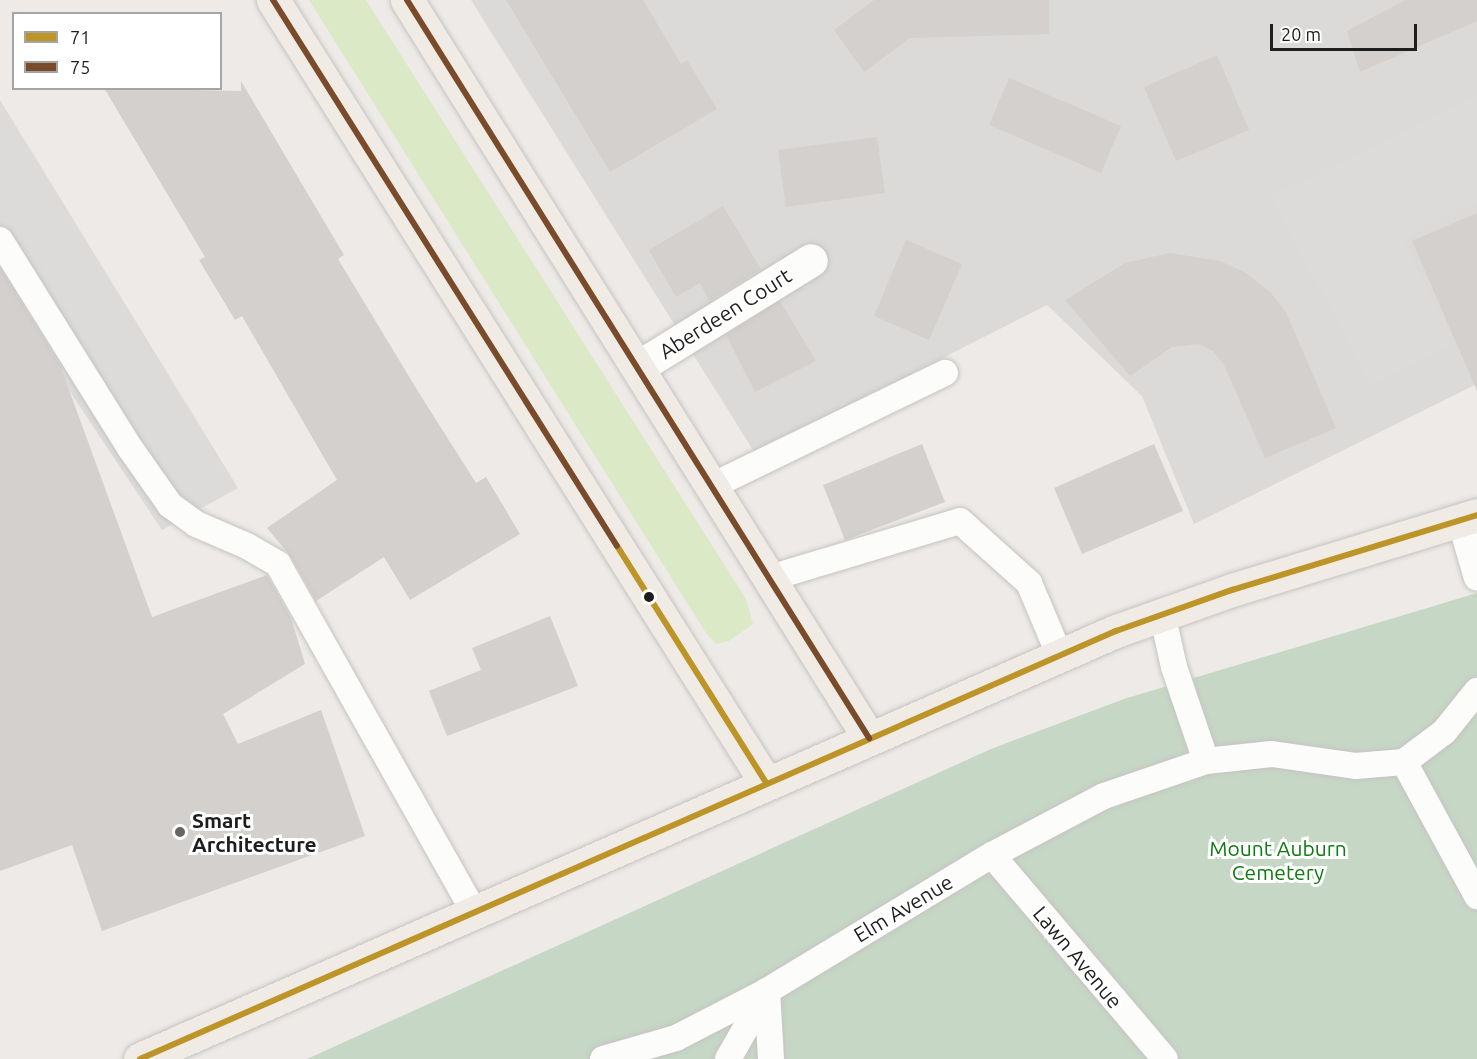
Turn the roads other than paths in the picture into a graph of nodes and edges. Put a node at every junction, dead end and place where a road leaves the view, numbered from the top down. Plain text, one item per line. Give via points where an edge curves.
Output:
1 (273, 0) edge
2 (407, 0) edge
3 (0, 240) edge
4 (811, 260) dead end
5 (638, 367) junction
6 (945, 373) dead end
7 (712, 486) junction
8 (1468, 517) edge
9 (770, 578) junction
10 (1477, 578) edge
11 (1162, 613) junction
12 (1059, 654) junction
13 (1477, 691) edge
14 (869, 738) junction
15 (1206, 761) junction
16 (1404, 762) junction
17 (766, 783) junction
18 (992, 855) junction
19 (1477, 896) edge
20 (474, 912) junction
21 (767, 991) junction
22 (140, 1059) edge
23 (603, 1059) edge
24 (728, 1059) edge
25 (771, 1059) edge
26 (1165, 1059) edge

1 - 17 main road
2 - 5 main road
3 - 20 lane via 170,505 196,524 278,564
4 - 5 street, Aberdeen Court
5 - 7 main road
6 - 7 lane
7 - 9 main road
8 - 10 lane
8 - 11 main road
9 - 12 lane via 960,521 1029,583
9 - 14 main road
11 - 12 main road
11 - 15 lane via 1174,667
12 - 14 main road
13 - 16 lane via 1444,732
14 - 17 main road
15 - 16 lane, Elm Avenue via 1272,754 1355,766
15 - 18 lane, Elm Avenue via 1104,796
16 - 19 lane
17 - 20 main road
18 - 21 lane, Elm Avenue
18 - 26 lane, Lawn Avenue
20 - 22 main road
21 - 23 lane, Elm Avenue via 676,1038
21 - 24 lane
21 - 25 lane

